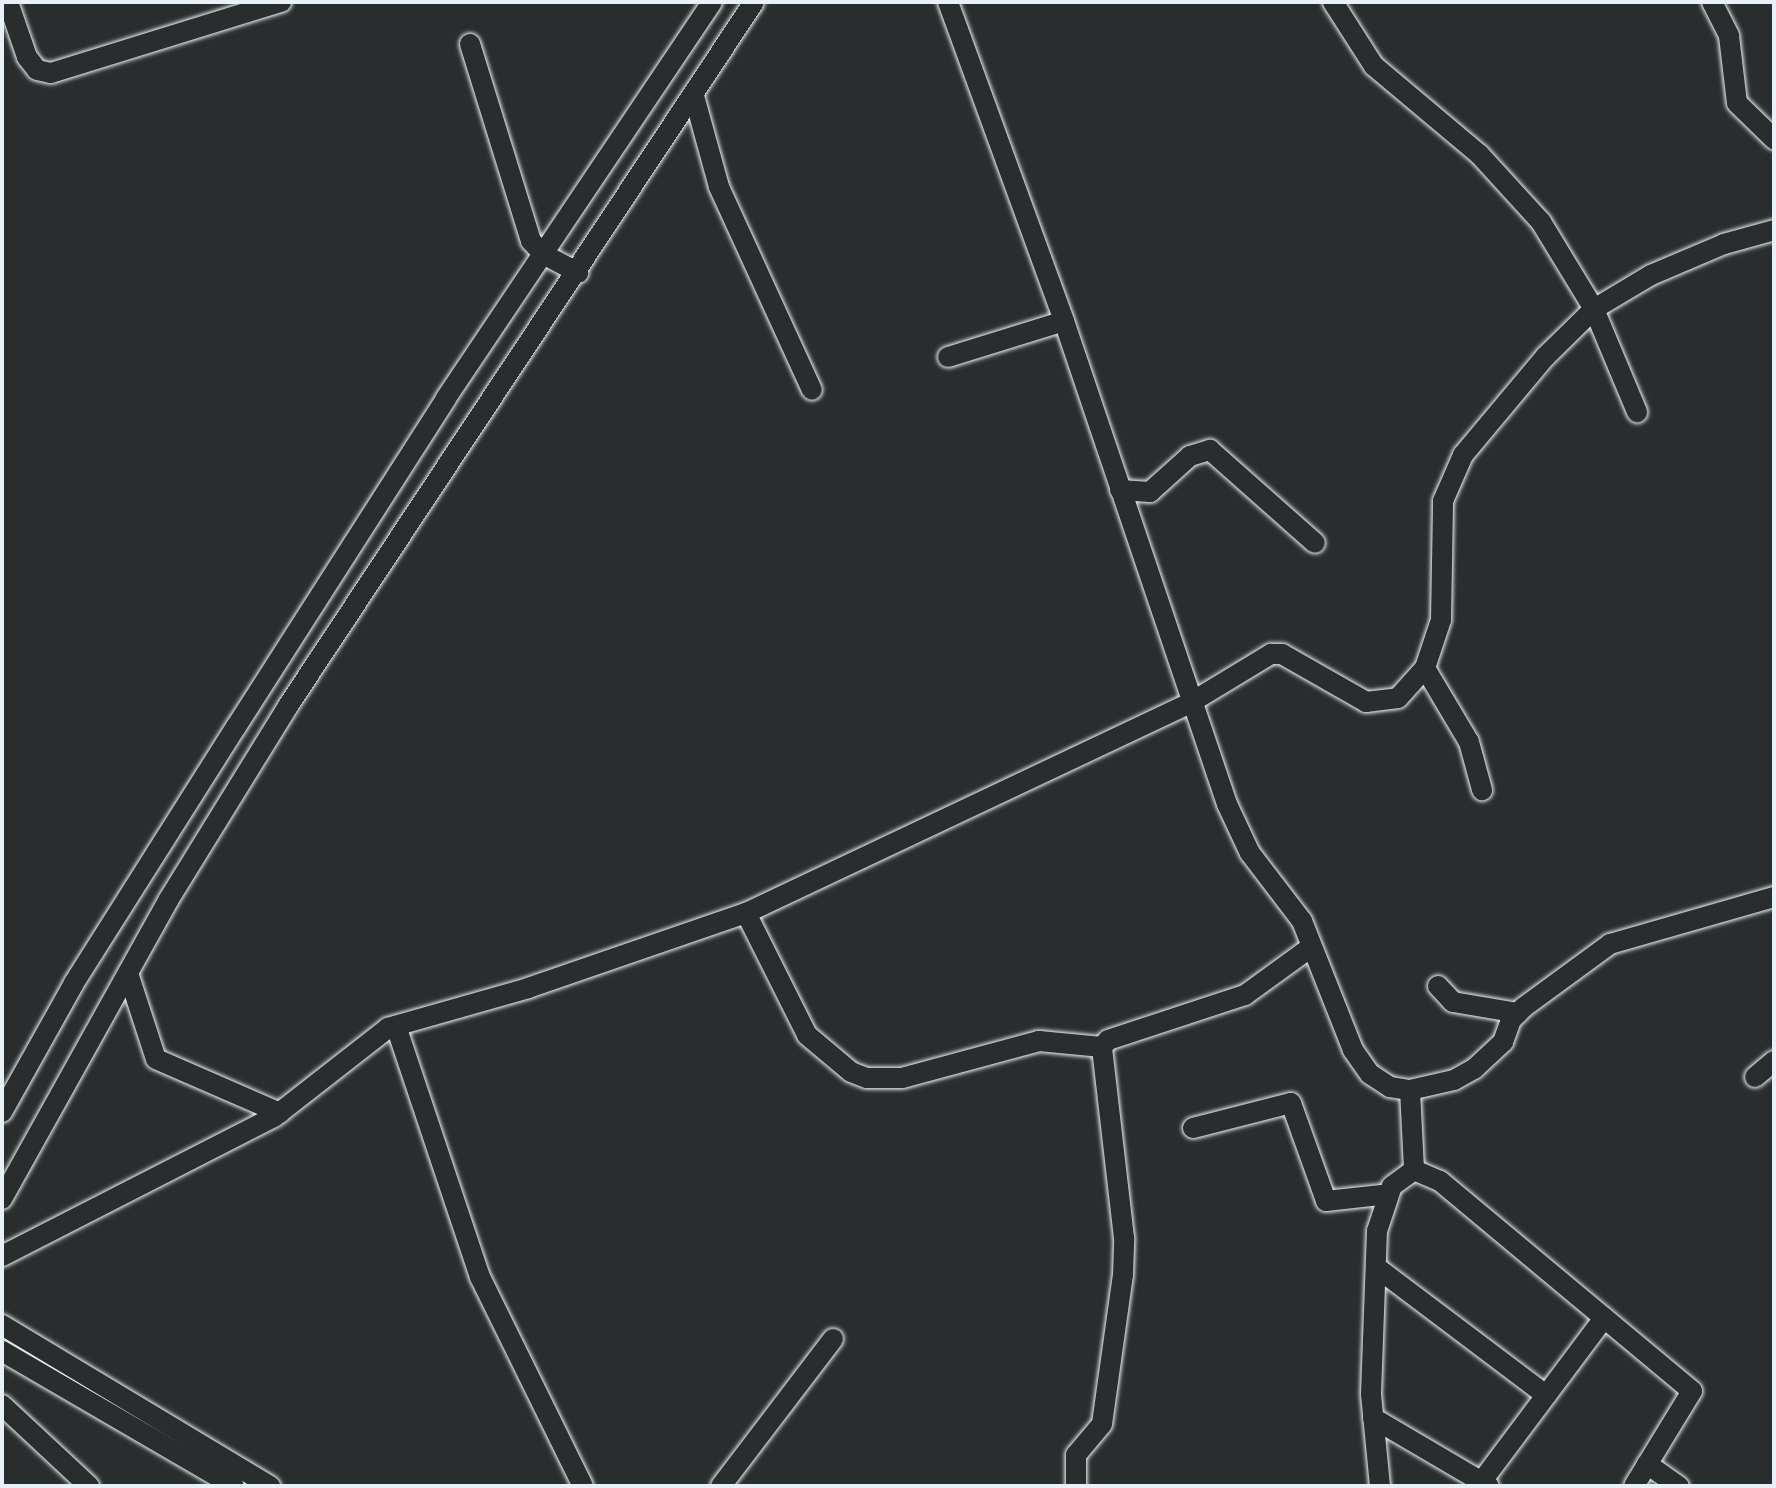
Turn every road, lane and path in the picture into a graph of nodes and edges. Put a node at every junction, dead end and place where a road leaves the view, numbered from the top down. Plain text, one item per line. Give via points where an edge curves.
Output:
1 (8, 2) edge
2 (281, 2) edge
3 (712, 2) edge
4 (754, 2) edge
5 (948, 2) edge
6 (1333, 2) edge
7 (1712, 2) edge
8 (690, 34) junction
9 (470, 44) dead end
10 (716, 62) junction
11 (694, 96) junction
12 (1770, 129) edge
13 (1774, 230) edge
14 (543, 254) junction
15 (578, 273) junction
16 (1594, 309) junction
17 (1064, 321) junction
18 (948, 357) dead end
19 (812, 390) dead end
20 (1637, 412) dead end
21 (1120, 490) junction
22 (363, 527) junction
23 (1315, 543) dead end
24 (396, 544) junction
25 (1425, 668) junction
26 (1190, 703) junction
27 (1482, 790) dead end
28 (148, 866) junction
29 (178, 885) junction
30 (1774, 897) edge
31 (746, 913) junction
32 (1311, 947) junction
33 (128, 973) junction
34 (1438, 986) dead end
35 (1518, 1013) junction
36 (396, 1026) junction
37 (1102, 1047) junction
38 (1774, 1061) edge
39 (1755, 1077) dead end
40 (1410, 1090) junction
41 (2, 1112) edge
42 (280, 1113) junction
43 (1193, 1128) dead end
44 (1414, 1170) junction
45 (1389, 1194) junction
46 (2, 1199) edge
47 (2, 1256) edge
48 (1376, 1267) junction
49 (1604, 1318) junction
50 (2, 1325) edge
51 (833, 1339) dead end
52 (2, 1351) edge
53 (1546, 1395) junction
54 (2, 1405) edge
55 (1373, 1418) junction
56 (1647, 1464) junction
57 (216, 1474) edge
58 (1485, 1484) edge
59 (89, 1486) edge
60 (234, 1486) edge
61 (270, 1486) edge
62 (583, 1486) edge
63 (721, 1486) edge
64 (1076, 1486) edge
65 (1380, 1486) edge
66 (1634, 1486) edge
67 (1679, 1486) edge

1 - 2 street via 27,57 37,70 51,73
3 - 8 street
4 - 10 street
5 - 17 street
6 - 16 street via 1374,66 1516,189
7 - 12 street via 1729,36 1737,103
8 - 10 street
8 - 14 street
9 - 14 street via 522,222
10 - 11 street
11 - 15 street
11 - 19 street via 719,187
13 - 16 street via 1724,244 1651,275
14 - 15 street
14 - 22 street
15 - 24 street
16 - 20 street
16 - 25 street via 1536,367 1448,479 1443,501 1444,602
17 - 18 street
17 - 21 street
21 - 23 street via 1150,492 1190,456 1210,450
21 - 26 street
22 - 24 street
22 - 28 street
24 - 29 street
25 - 26 street via 1398,698 1379,704 1346,694 1277,653
25 - 27 street via 1469,742
26 - 31 street
26 - 32 street via 1238,831 1302,921
28 - 29 street
28 - 41 street
29 - 33 street
30 - 35 street via 1610,944
31 - 36 street via 528,988
31 - 37 street via 807,1035 851,1072 867,1078 902,1078 1039,1041
32 - 37 street via 1255,990 1108,1040
32 - 40 street via 1353,1050 1379,1081
33 - 42 street via 156,1059
33 - 46 street
34 - 35 street via 1453,1002
35 - 40 street via 1503,1042 1474,1069
36 - 42 street via 371,1037
36 - 62 street via 480,1277
37 - 64 street via 1124,1238 1123,1275 1102,1424 1076,1455
38 - 39 street
40 - 44 street
42 - 47 street
43 - 45 street via 1291,1103 1326,1201
44 - 45 street via 1398,1178
44 - 49 street via 1440,1181
45 - 48 street via 1377,1231
48 - 53 street
48 - 55 street
49 - 53 street
49 - 56 street via 1692,1391
50 - 57 street
51 - 63 street
52 - 57 street
53 - 58 street
54 - 59 street
55 - 58 street
55 - 65 street
56 - 66 street
56 - 67 street
57 - 60 street
57 - 61 street

